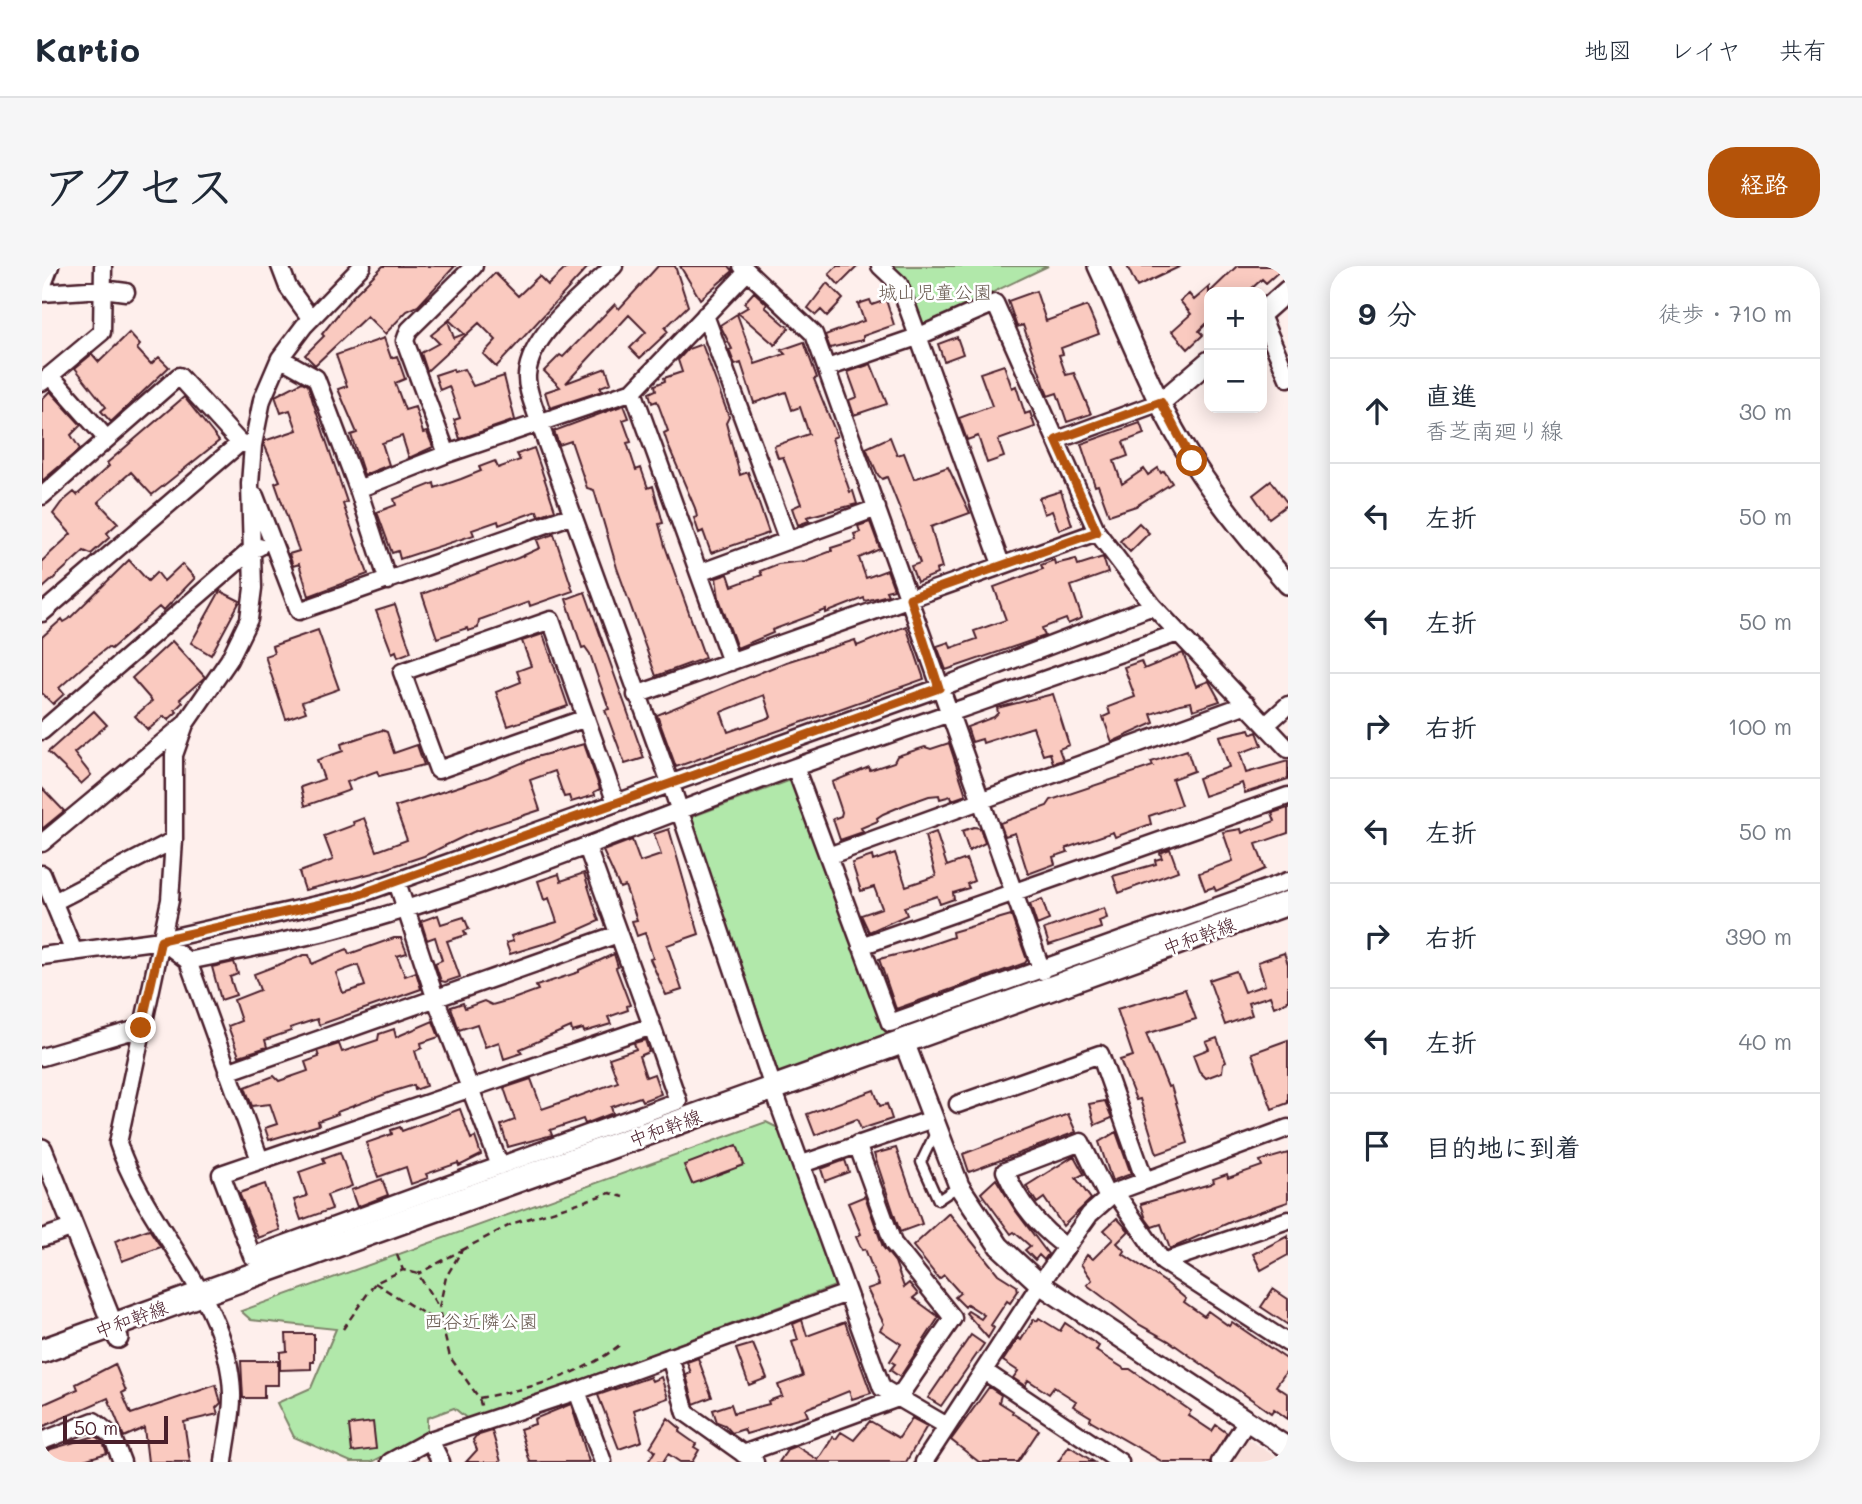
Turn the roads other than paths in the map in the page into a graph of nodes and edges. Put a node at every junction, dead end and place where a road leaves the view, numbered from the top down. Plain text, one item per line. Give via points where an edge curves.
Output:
1 (50, 266) edge
2 (103, 266) edge
3 (280, 266) edge
4 (362, 266) edge
5 (474, 266) edge
6 (614, 266) edge
7 (880, 266) edge
8 (1098, 266) edge
9 (745, 269) edge
10 (42, 287) edge
11 (103, 289) junction
12 (1288, 290) edge
13 (126, 292) dead end
14 (42, 293) edge
15 (1267, 311) edge
16 (705, 315) junction
17 (311, 319) junction
18 (1267, 328) edge
19 (917, 337) junction
20 (279, 358) junction
21 (1204, 365) edge
22 (827, 368) junction
23 (1288, 378) edge
24 (46, 379) edge
25 (633, 391) junction
26 (1161, 402) junction
27 (539, 422) junction
28 (106, 438) junction
29 (1056, 440) junction
30 (247, 444) junction
31 (447, 454) junction
32 (250, 484) junction
33 (358, 489) junction
34 (42, 496) edge
35 (877, 508) junction
36 (573, 515) junction
37 (1097, 532) junction
38 (788, 541) junction
39 (275, 548) junction
40 (251, 550) junction
41 (1001, 564) junction
42 (699, 573) junction
43 (388, 581) junction
44 (1288, 584) edge
45 (910, 598) junction
46 (1153, 606) junction
47 (42, 613) edge
48 (1178, 633) junction
49 (731, 662) junction
50 (939, 688) junction
51 (636, 695) junction
52 (1247, 704) junction
53 (1288, 705) edge
54 (950, 712) junction
55 (586, 718) junction
56 (186, 724) junction
57 (1266, 725) junction
58 (42, 731) edge
59 (1288, 749) edge
60 (795, 767) junction
61 (671, 785) junction
62 (1288, 796) edge
63 (982, 801) junction
64 (616, 803) junction
65 (679, 809) junction
66 (174, 840) junction
67 (42, 843) edge
68 (587, 847) junction
69 (828, 856) junction
70 (42, 874) edge
71 (1288, 881) edge
72 (397, 882) junction
73 (1014, 892) junction
74 (54, 902) junction
75 (1288, 903) edge
76 (405, 909) junction
77 (1288, 919) edge
78 (618, 934) junction
79 (161, 940) junction
80 (861, 946) junction
81 (74, 952) junction
82 (42, 956) edge
83 (188, 961) junction
84 (1042, 971) junction
85 (435, 997) junction
86 (652, 1026) junction
87 (141, 1028) junction
88 (906, 1049) junction
89 (42, 1057) edge
90 (227, 1072) junction
91 (471, 1089) junction
92 (776, 1095) junction
93 (958, 1104) dead end
94 (935, 1124) junction
95 (1288, 1128) edge
96 (857, 1144) junction
97 (42, 1149) edge
98 (260, 1160) junction
99 (802, 1164) junction
100 (500, 1166) junction
101 (1145, 1181) junction
102 (959, 1186) junction
103 (1111, 1195) junction
104 (1288, 1220) edge
105 (74, 1227) junction
106 (42, 1238) edge
107 (1066, 1247) junction
108 (1163, 1262) junction
109 (1040, 1284) junction
110 (847, 1293) junction
111 (203, 1300) junction
112 (116, 1332) junction
113 (1288, 1343) edge
114 (42, 1351) edge
115 (670, 1357) junction
116 (42, 1367) edge
117 (984, 1371) junction
118 (577, 1391) junction
119 (898, 1398) junction
120 (1247, 1421) junction
121 (947, 1426) junction
122 (430, 1440) junction
123 (42, 1441) edge
124 (1288, 1448) edge
125 (749, 1458) edge
126 (933, 1459) edge
127 (122, 1462) edge
128 (223, 1462) edge
129 (390, 1462) edge
130 (441, 1462) edge
131 (603, 1462) edge
132 (1120, 1462) edge
133 (1220, 1462) edge

1 - 10 street
2 - 11 street
3 - 17 street via 288,287
4 - 17 street
5 - 31 street via 409,330 405,341
6 - 27 street via 543,335 532,354 526,376
7 - 19 street via 899,284
8 - 26 street
9 - 16 street
9 - 22 street via 814,334
11 - 13 street
11 - 14 street
11 - 24 street via 102,332
12 - 15 street
16 - 25 street
16 - 38 street
17 - 20 street
18 - 23 street
19 - 22 street
19 - 29 street via 995,303
19 - 41 street
20 - 30 street
20 - 33 street via 316,378
21 - 26 street
22 - 35 street
24 - 28 street
25 - 27 street
25 - 42 street
26 - 29 street
26 - 44 street via 1192,461
27 - 31 street
27 - 36 street
28 - 30 street via 179,376
28 - 34 street
29 - 37 street
30 - 32 street
30 - 47 street
31 - 33 street
32 - 39 street
32 - 40 street
33 - 43 street
35 - 38 street
35 - 45 street
36 - 43 street
36 - 51 street
37 - 41 street
37 - 46 street
38 - 42 street
39 - 40 street
39 - 43 street via 299,611
40 - 56 street via 249,619 229,660
40 - 58 street
41 - 45 street
42 - 49 street
45 - 49 street
45 - 50 street
46 - 48 street
46 - 50 street
48 - 52 street
48 - 54 street
49 - 51 street
50 - 54 street
50 - 61 street
51 - 61 street
52 - 57 street
52 - 63 street
53 - 57 street
54 - 60 street
54 - 63 street
55 - 55 street via 551,620 402,672 438,770
55 - 64 street
56 - 66 street via 174,755
56 - 67 street
57 - 59 street
60 - 65 street
60 - 69 street
61 - 64 street
61 - 65 street
62 - 73 street
63 - 69 street
63 - 73 street
64 - 72 street
65 - 68 street
65 - 92 street
66 - 74 street
66 - 79 street via 170,900
68 - 76 street
68 - 78 street
69 - 80 street
70 - 74 street
71 - 84 street
72 - 76 street
72 - 79 street via 352,897
73 - 80 street
73 - 84 street
74 - 81 street
75 - 88 main road, 中和幹線
76 - 83 street
76 - 85 street
77 - 88 main road, 中和幹線
78 - 85 street
78 - 86 street
79 - 81 street
79 - 83 street
79 - 87 street
80 - 84 street via 890,1023
81 - 82 street
83 - 90 street
85 - 90 street
85 - 91 street
86 - 91 street
86 - 100 street via 678,1101
87 - 89 street
87 - 111 street via 118,1143 127,1168
88 - 92 main road, 中和幹線
88 - 94 street
90 - 98 street
91 - 98 street
91 - 100 street
92 - 99 street
92 - 111 main road, 中和幹線
93 - 101 street via 1100,1054
94 - 96 street
94 - 102 street
94 - 102 lane via 920,1162 938,1200
95 - 101 street
96 - 99 street
96 - 119 street via 892,1243 953,1318
97 - 105 street
98 - 100 street via 221,1174 252,1256
99 - 110 street
101 - 103 street
102 - 109 street via 999,1246
103 - 107 street
103 - 107 street via 1081,1142 1005,1171 1029,1213
103 - 108 street
104 - 108 street
105 - 106 street
105 - 112 street
107 - 109 street
108 - 113 street
109 - 117 street
109 - 120 street
110 - 115 street
110 - 119 street via 882,1388
111 - 112 main road, 中和幹線
111 - 128 street via 227,1356 232,1394
112 - 114 main road, 中和幹線
112 - 116 main road, 中和幹線
115 - 118 street
115 - 125 street via 686,1413
117 - 121 street
117 - 132 street
118 - 122 street
118 - 131 street
119 - 121 street
119 - 125 street
120 - 124 street
120 - 133 street
121 - 126 street
122 - 129 street
122 - 130 street
123 - 127 street via 94,1421 112,1436

